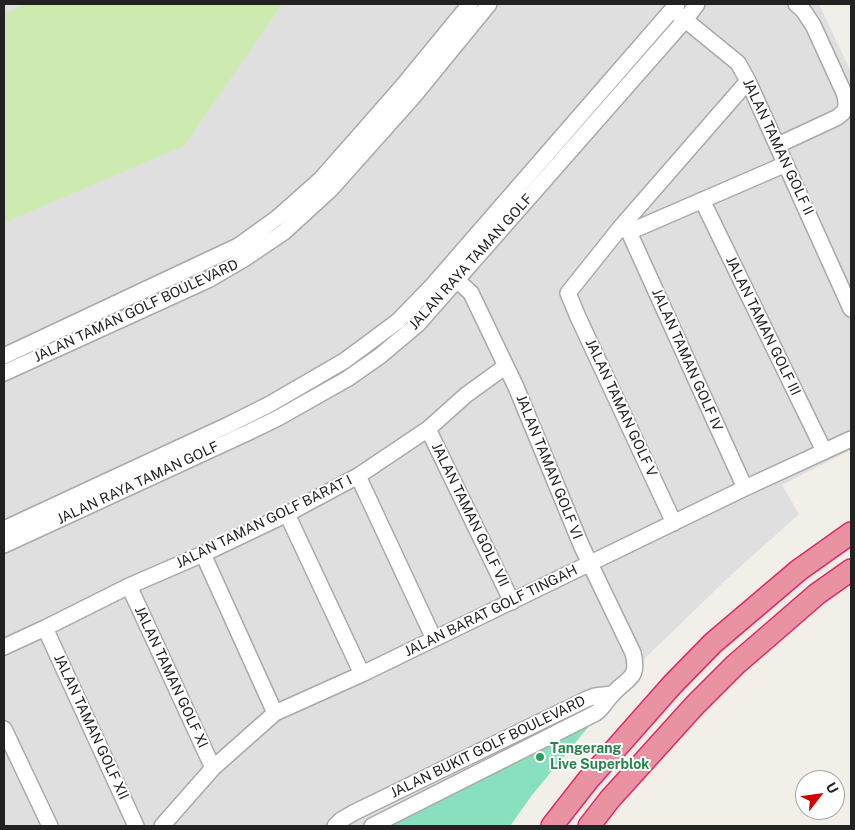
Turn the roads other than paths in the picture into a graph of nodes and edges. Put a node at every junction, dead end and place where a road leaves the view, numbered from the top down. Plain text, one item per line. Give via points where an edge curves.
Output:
1 (470, 4) edge
2 (489, 4) edge
3 (698, 4) edge
4 (796, 4) edge
5 (675, 7) edge
6 (685, 20) junction
7 (748, 81) junction
8 (778, 145) junction
9 (786, 164) junction
10 (702, 200) junction
11 (625, 230) junction
12 (446, 269) junction
13 (458, 280) junction
14 (851, 310) edge
15 (4, 356) edge
16 (506, 366) junction
17 (4, 374) edge
18 (428, 429) junction
19 (851, 439) edge
20 (824, 451) junction
21 (358, 476) junction
22 (745, 488) junction
23 (287, 514) junction
24 (674, 524) junction
25 (4, 529) edge
26 (851, 533) edge
27 (4, 545) edge
28 (203, 554) junction
29 (590, 564) junction
30 (851, 570) edge
31 (129, 586) junction
32 (512, 602) junction
33 (45, 628) junction
34 (434, 639) junction
35 (4, 647) edge
36 (362, 674) junction
37 (612, 694) junction
38 (275, 713) junction
39 (4, 729) edge
40 (213, 768) junction
41 (50, 826) edge
42 (136, 826) edge
43 (162, 826) edge
44 (335, 826) edge
45 (372, 826) edge
46 (552, 826) edge
47 (589, 826) edge

1 - 15 street, JALAN TAMAN GOLF BOULEVARD via 321,179 277,218 238,246
2 - 17 street, JALAN TAMAN GOLF BOULEVARD via 331,188 284,232 208,280
3 - 6 street, JALAN RAYA TAMAN GOLF
4 - 8 street via 813,25 847,106 844,113 836,118
5 - 6 street, JALAN TAMAN GOLF II
5 - 12 street, JALAN RAYA TAMAN GOLF
6 - 7 street, JALAN TAMAN GOLF II via 738,64
6 - 13 street, JALAN RAYA TAMAN GOLF
7 - 8 street, JALAN TAMAN GOLF II
7 - 11 street
8 - 9 street, JALAN TAMAN GOLF II
9 - 10 street
9 - 14 street, JALAN TAMAN GOLF II
10 - 11 street
10 - 20 street, JALAN TAMAN GOLF III
11 - 22 street, JALAN TAMAN GOLF IV
11 - 24 street, JALAN TAMAN GOLF V via 568,293
12 - 13 street, JALAN TAMAN GOLF VI
12 - 25 street, JALAN RAYA TAMAN GOLF via 398,321 295,390 228,425
13 - 16 street, JALAN TAMAN GOLF VI via 471,293
13 - 27 street, JALAN RAYA TAMAN GOLF via 418,324 347,379 278,418
16 - 18 street, JALAN TAMAN GOLF BARAT I via 466,395
16 - 29 street, JALAN TAMAN GOLF VI
18 - 21 street, JALAN TAMAN GOLF BARAT I
18 - 32 street, JALAN TAMAN GOLF VII
19 - 20 street, JALAN BARAT GOLF TINGAH
20 - 22 street, JALAN BARAT GOLF TINGAH
21 - 23 street, JALAN TAMAN GOLF BARAT I
21 - 34 street
22 - 24 street, JALAN BARAT GOLF TINGAH
23 - 28 street, JALAN TAMAN GOLF BARAT I
23 - 36 street
24 - 29 street, JALAN BARAT GOLF TINGAH
26 - 46 highway via 799,570 714,643 672,685
28 - 31 street, JALAN TAMAN GOLF BARAT I
28 - 38 street
29 - 32 street, JALAN BARAT GOLF TINGAH
29 - 37 street, JALAN TAMAN GOLF VI via 635,660 633,675
30 - 47 highway via 817,594 735,665 617,791
31 - 33 street, JALAN TAMAN GOLF BARAT I
31 - 40 street, JALAN TAMAN GOLF XI
32 - 34 street, JALAN BARAT GOLF TINGAH
33 - 35 street, JALAN TAMAN GOLF BARAT I
33 - 42 street, JALAN TAMAN GOLF XII
34 - 36 street, JALAN BARAT GOLF TINGAH
36 - 38 street, JALAN BARAT GOLF TINGAH
37 - 44 street, JALAN BUKIT GOLF BOULEVARD via 586,699 355,812
37 - 45 street, JALAN BUKIT GOLF BOULEVARD via 596,712
38 - 40 street, JALAN BARAT GOLF TINGAH
39 - 41 street
40 - 43 street, JALAN BARAT GOLF TINGAH

